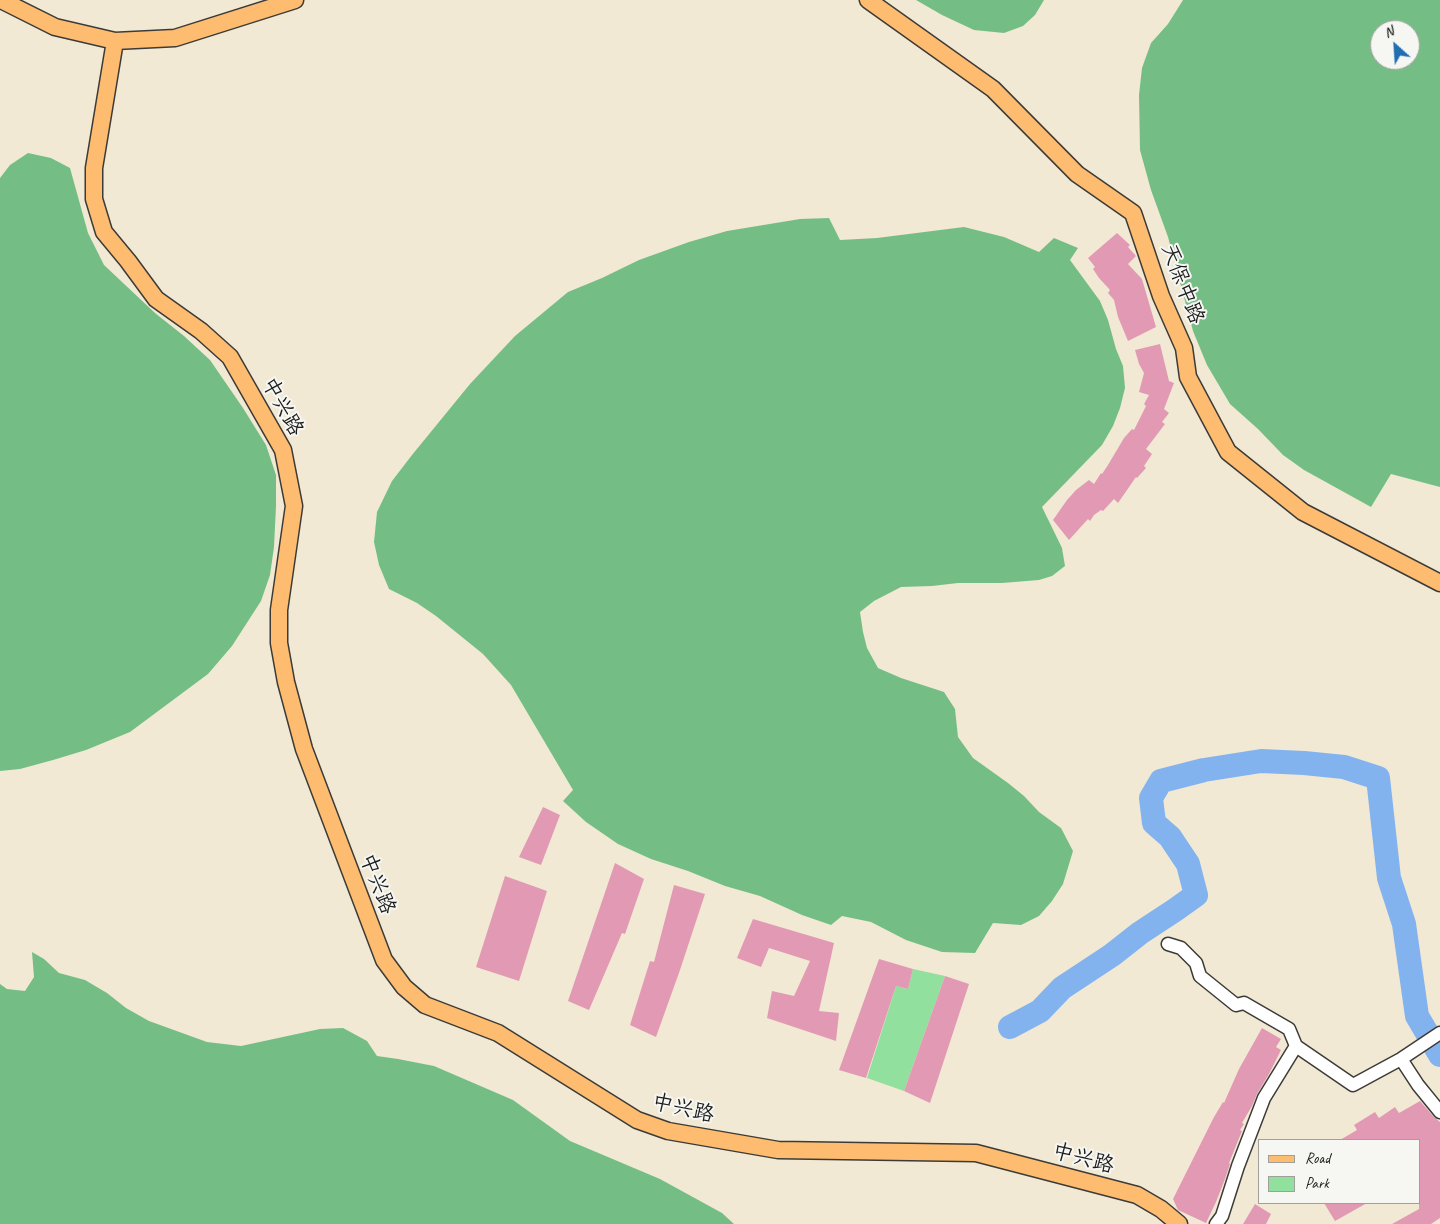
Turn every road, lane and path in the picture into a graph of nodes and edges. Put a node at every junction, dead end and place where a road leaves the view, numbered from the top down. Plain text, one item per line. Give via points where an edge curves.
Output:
1 (0, 0) edge
2 (295, 0) edge
3 (868, 0) edge
4 (115, 41) junction
5 (1440, 583) edge
6 (1168, 944) dead end
7 (1440, 1033) edge
8 (1296, 1046) junction
9 (1401, 1058) junction
10 (1440, 1112) edge
11 (1178, 1224) edge
12 (1216, 1224) edge

1 - 4 main road via 55,27
2 - 4 main road via 175,38
3 - 5 main road, 天保中路 via 994,89 1077,174 1133,213 1161,296 1184,348 1188,377 1228,452 1303,512
4 - 11 main road, 中兴路 via 94,168 94,199 104,232 156,299 201,330 230,357 283,450 294,506 279,610 279,644 286,682 304,750 384,960 404,987 425,1005 498,1033 637,1120 668,1131 778,1150 976,1152 1137,1194
6 - 8 street via 1181,948 1196,963 1200,976 1236,1005 1244,1003 1289,1029
7 - 9 street
8 - 9 street via 1353,1085
8 - 12 street via 1264,1098 1222,1216
9 - 10 street

